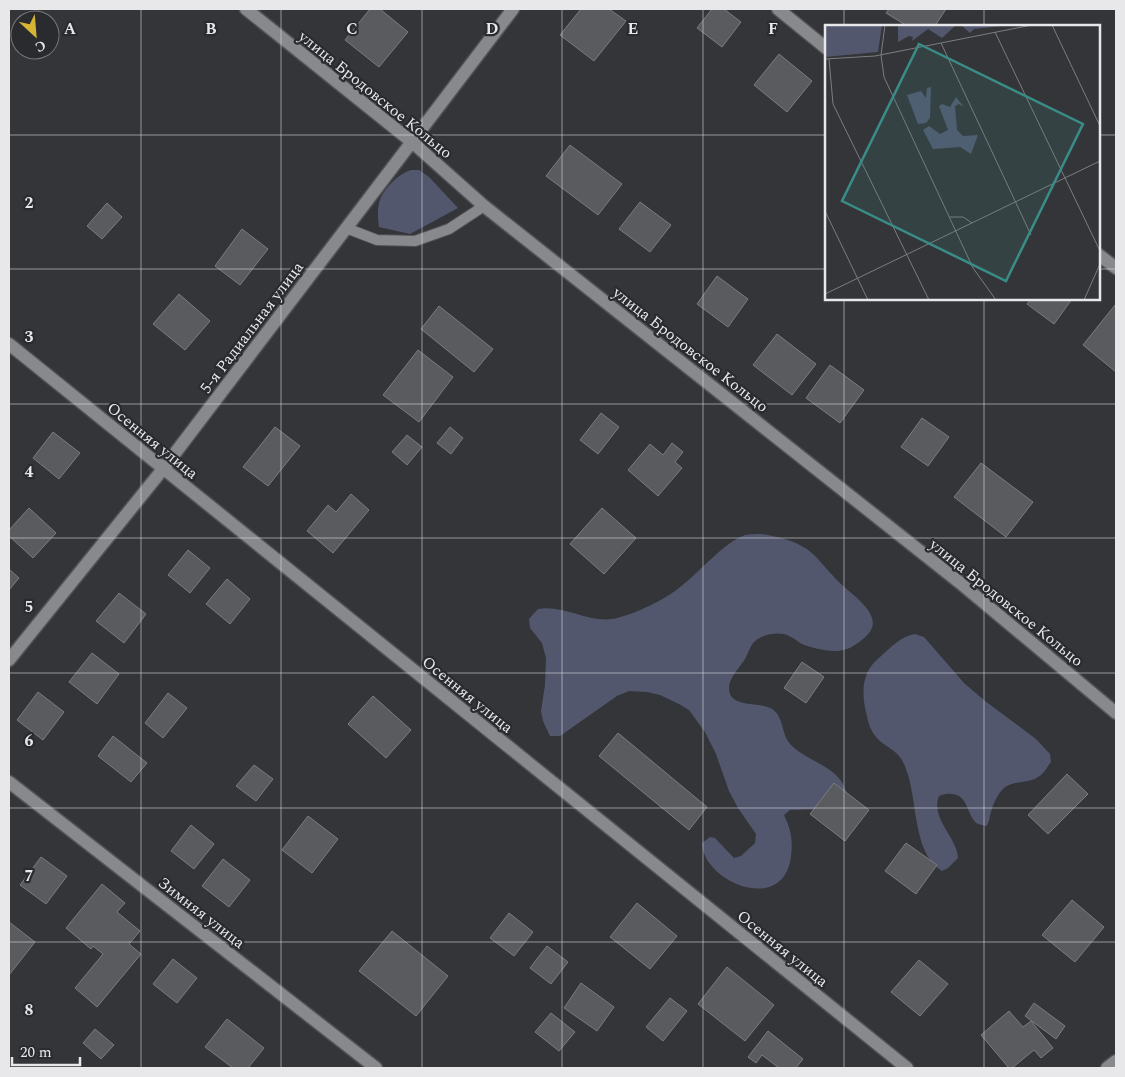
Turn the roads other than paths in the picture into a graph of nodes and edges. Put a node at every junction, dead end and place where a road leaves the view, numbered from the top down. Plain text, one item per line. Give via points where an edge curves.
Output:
1 (246, 9) edge
2 (513, 9) edge
3 (778, 9) edge
4 (825, 47) edge
5 (412, 142) junction
6 (484, 206) junction
7 (346, 228) junction
8 (1100, 256) edge
9 (1116, 268) edge
10 (9, 344) edge
11 (163, 469) junction
12 (9, 660) edge
13 (1116, 713) edge
14 (9, 782) edge
15 (1116, 1061) edge
16 (376, 1068) edge
17 (907, 1068) edge
18 (1107, 1068) edge

1 - 5 street, улица Бродовское Кольцо
2 - 5 street, 5-я Радиальная улица
3 - 4 street
5 - 6 street, улица Бродовское Кольцо
5 - 7 street, 5-я Радиальная улица
6 - 7 lane via 449,229 415,241 377,240
6 - 13 street, улица Бродовское Кольцо via 951,576
7 - 11 street, 5-я Радиальная улица
8 - 9 street
10 - 11 street, Осенняя улица
11 - 12 street, 5-я Радиальная улица
11 - 17 street, Осенняя улица
14 - 16 street, Зимняя улица
15 - 18 street

